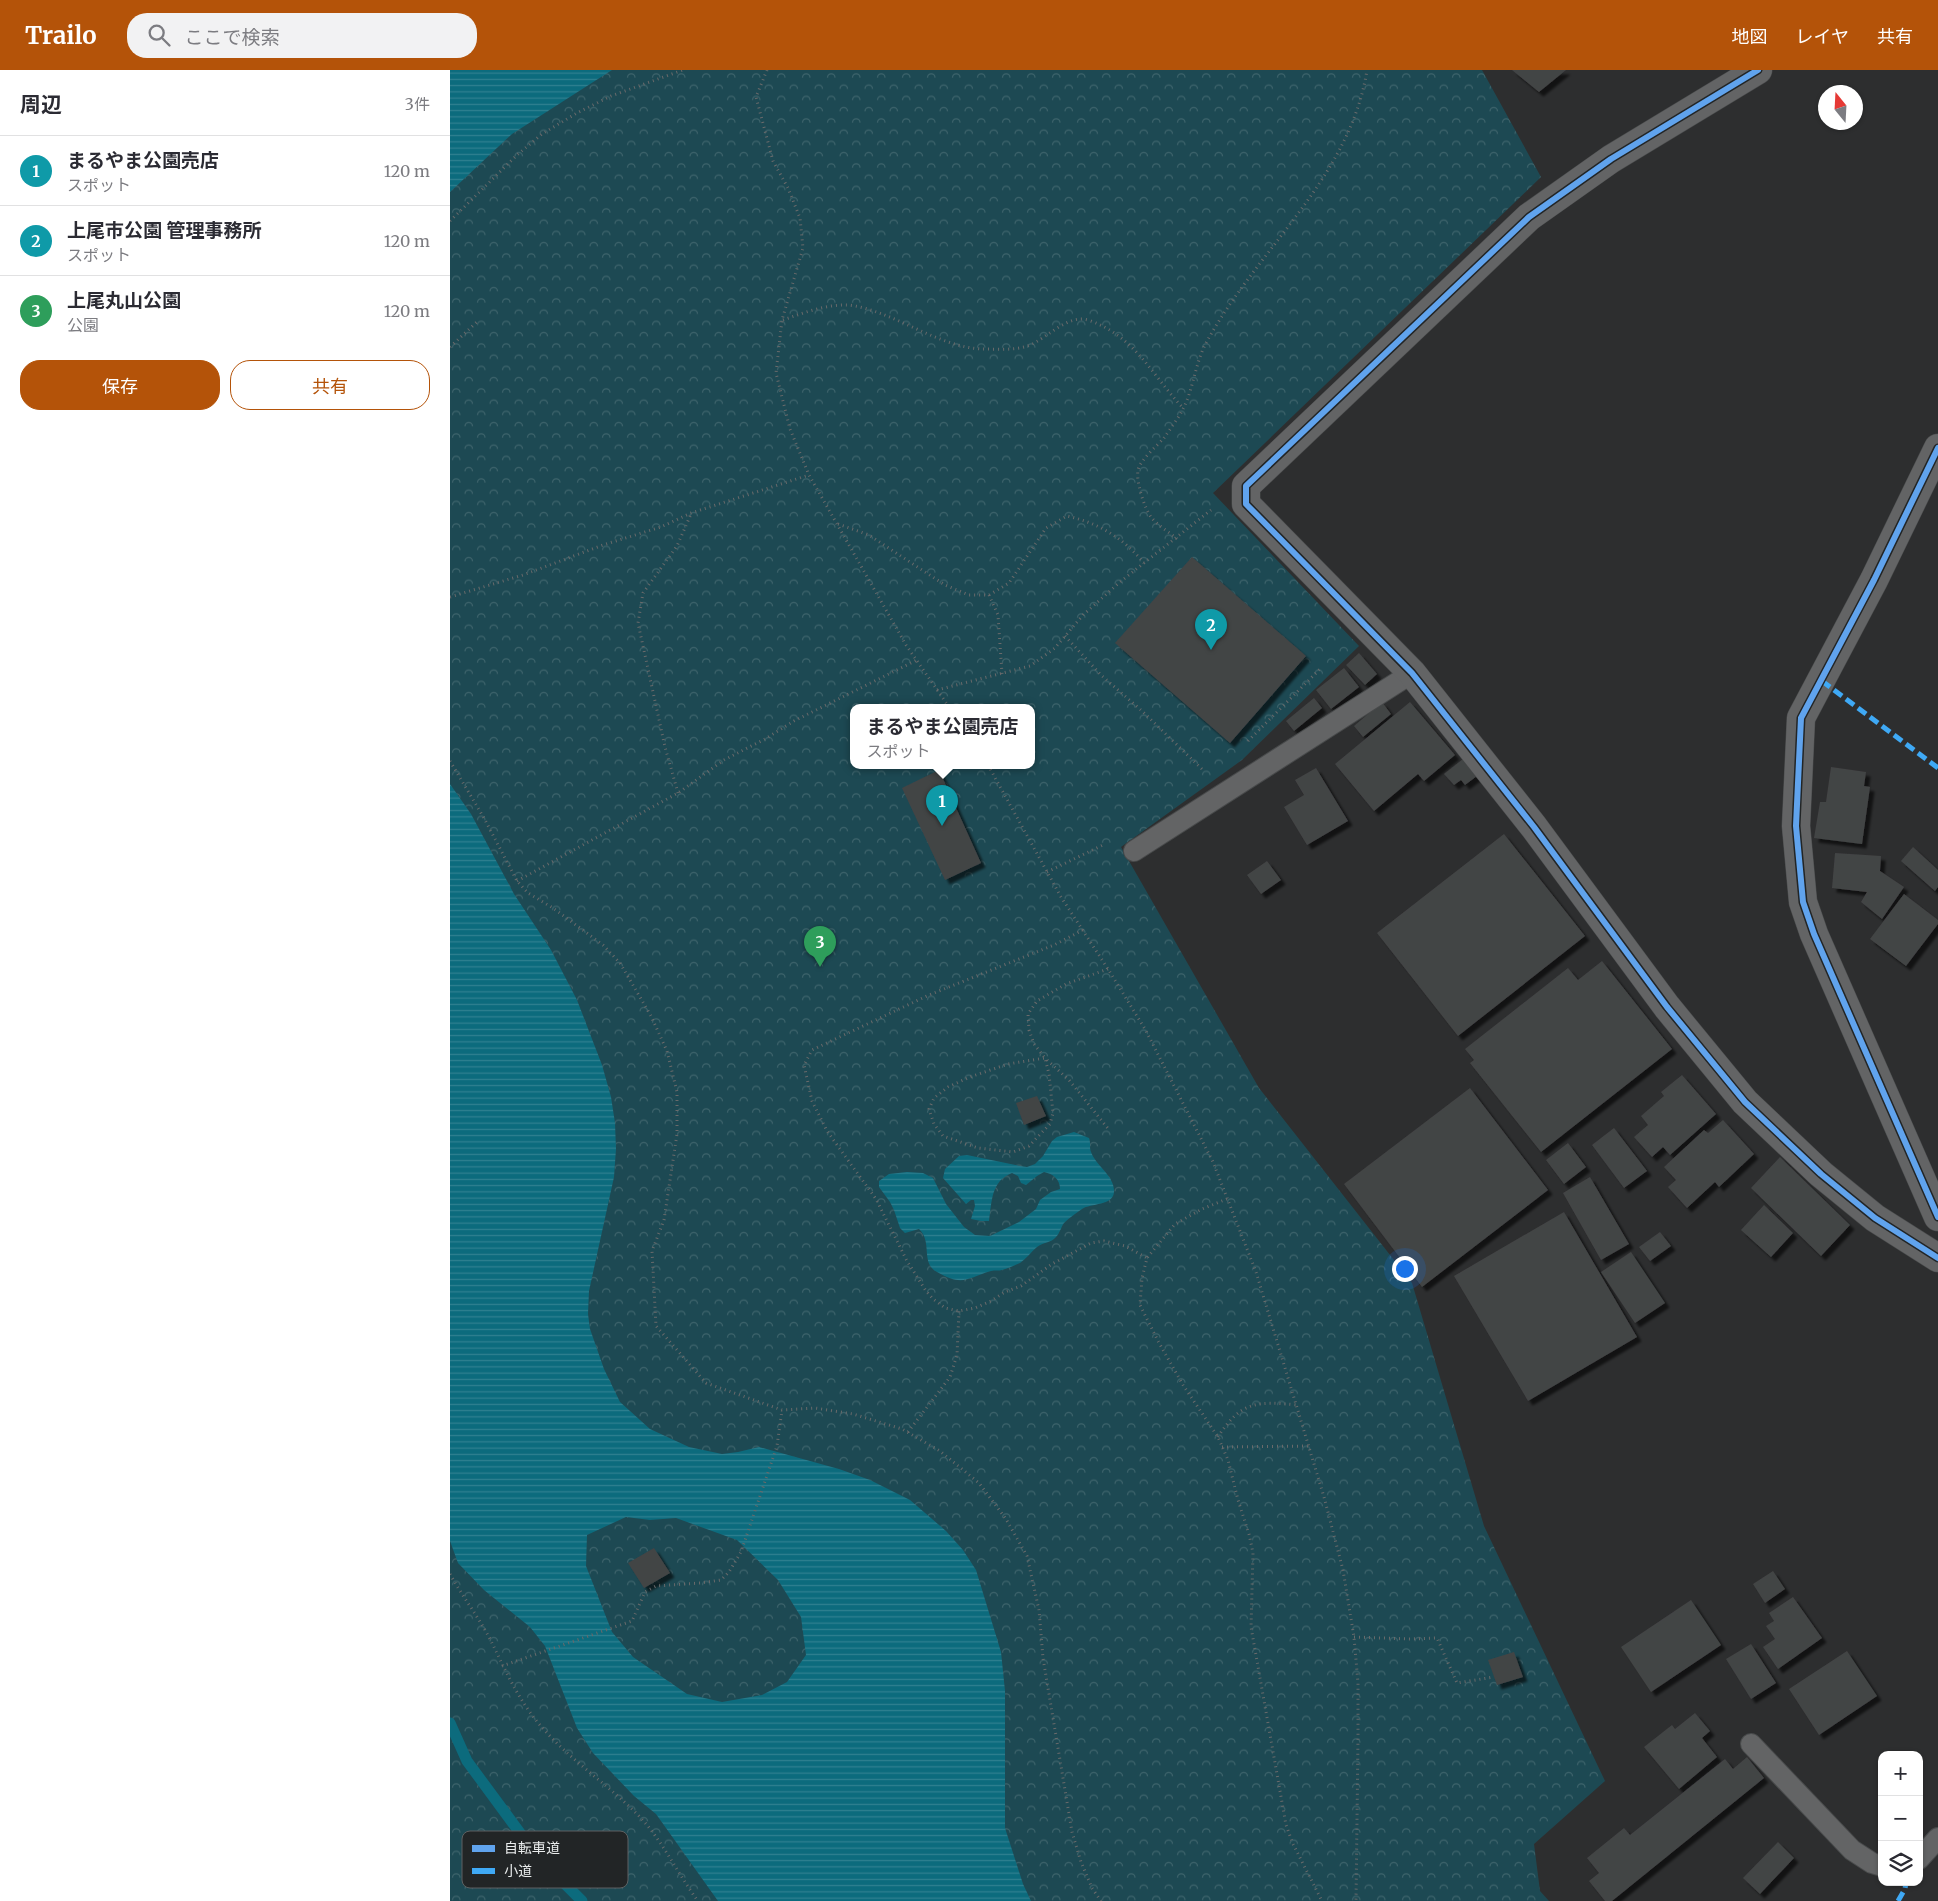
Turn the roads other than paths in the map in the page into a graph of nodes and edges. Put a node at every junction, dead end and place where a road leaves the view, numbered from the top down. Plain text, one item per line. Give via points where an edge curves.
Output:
1 (1758, 70) edge
2 (1938, 448) edge
3 (1412, 673) junction
4 (1134, 851) dead end
5 (1938, 1217) edge
6 (1938, 1258) edge
7 (1751, 1744) dead end
8 (1938, 1838) edge
9 (1923, 1855) edge
10 (1878, 1864) edge

1 - 3 street via 1611,159 1529,217 1246,486 1246,504
2 - 5 street via 1874,580 1801,718 1796,826 1803,902 1814,934
3 - 4 lane
3 - 6 street via 1534,827 1667,1007 1745,1102 1820,1174 1875,1218
7 - 10 lane via 1852,1850
8 - 9 lane

